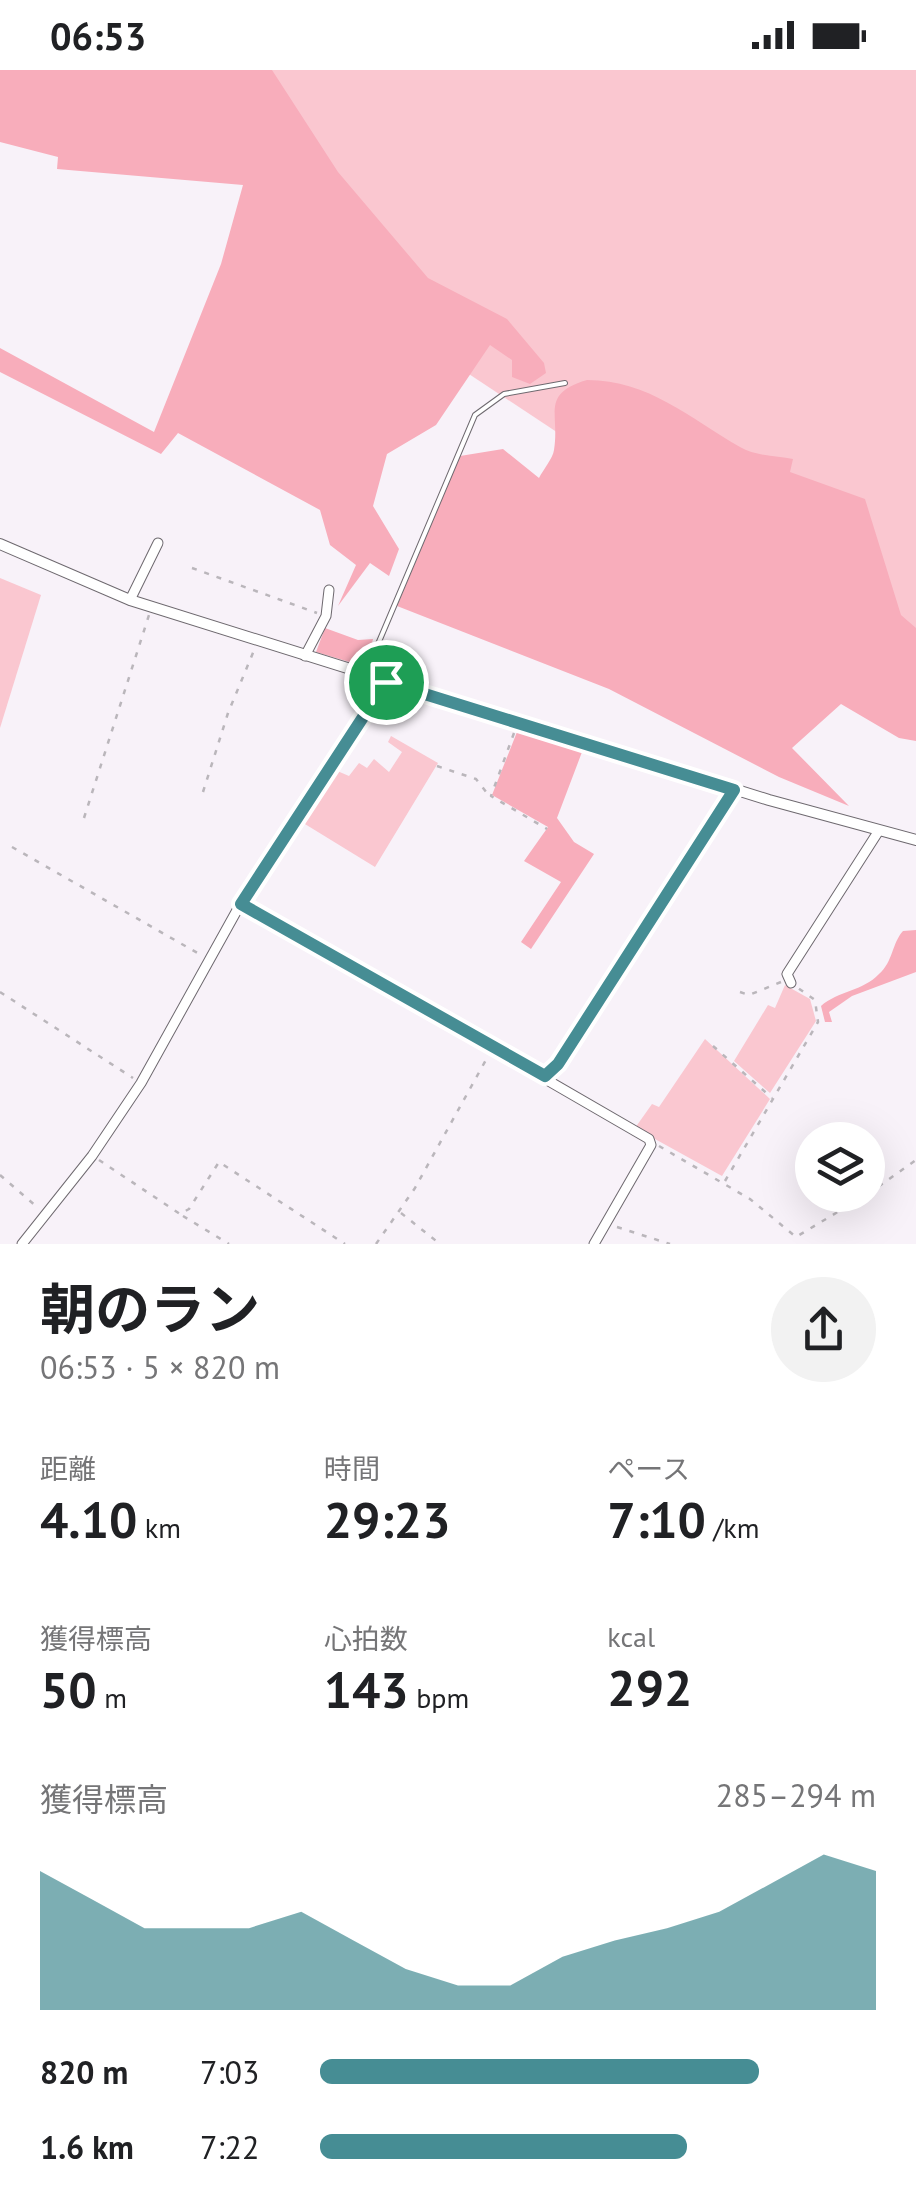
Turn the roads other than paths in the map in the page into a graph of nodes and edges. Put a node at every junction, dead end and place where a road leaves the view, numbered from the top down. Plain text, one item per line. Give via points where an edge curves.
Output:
1 (565, 383) dead end
2 (0, 544) edge
3 (158, 544) dead end
4 (329, 590) dead end
5 (130, 600) junction
6 (305, 656) junction
7 (365, 675) junction
8 (386, 682) junction
9 (878, 832) junction
10 (916, 840) edge
11 (241, 904) junction
12 (647, 921) road end
13 (789, 981) road end
14 (545, 1076) junction
15 (22, 1244) edge
16 (594, 1244) edge

1 - 7 lane via 504,394 475,415
2 - 5 street
3 - 5 street
4 - 6 street via 326,616
5 - 6 street
6 - 7 street
7 - 8 street
8 - 9 street
8 - 11 street
9 - 10 street
9 - 13 street
11 - 14 street
11 - 15 street via 140,1083
12 - 14 street
14 - 16 street via 651,1142

